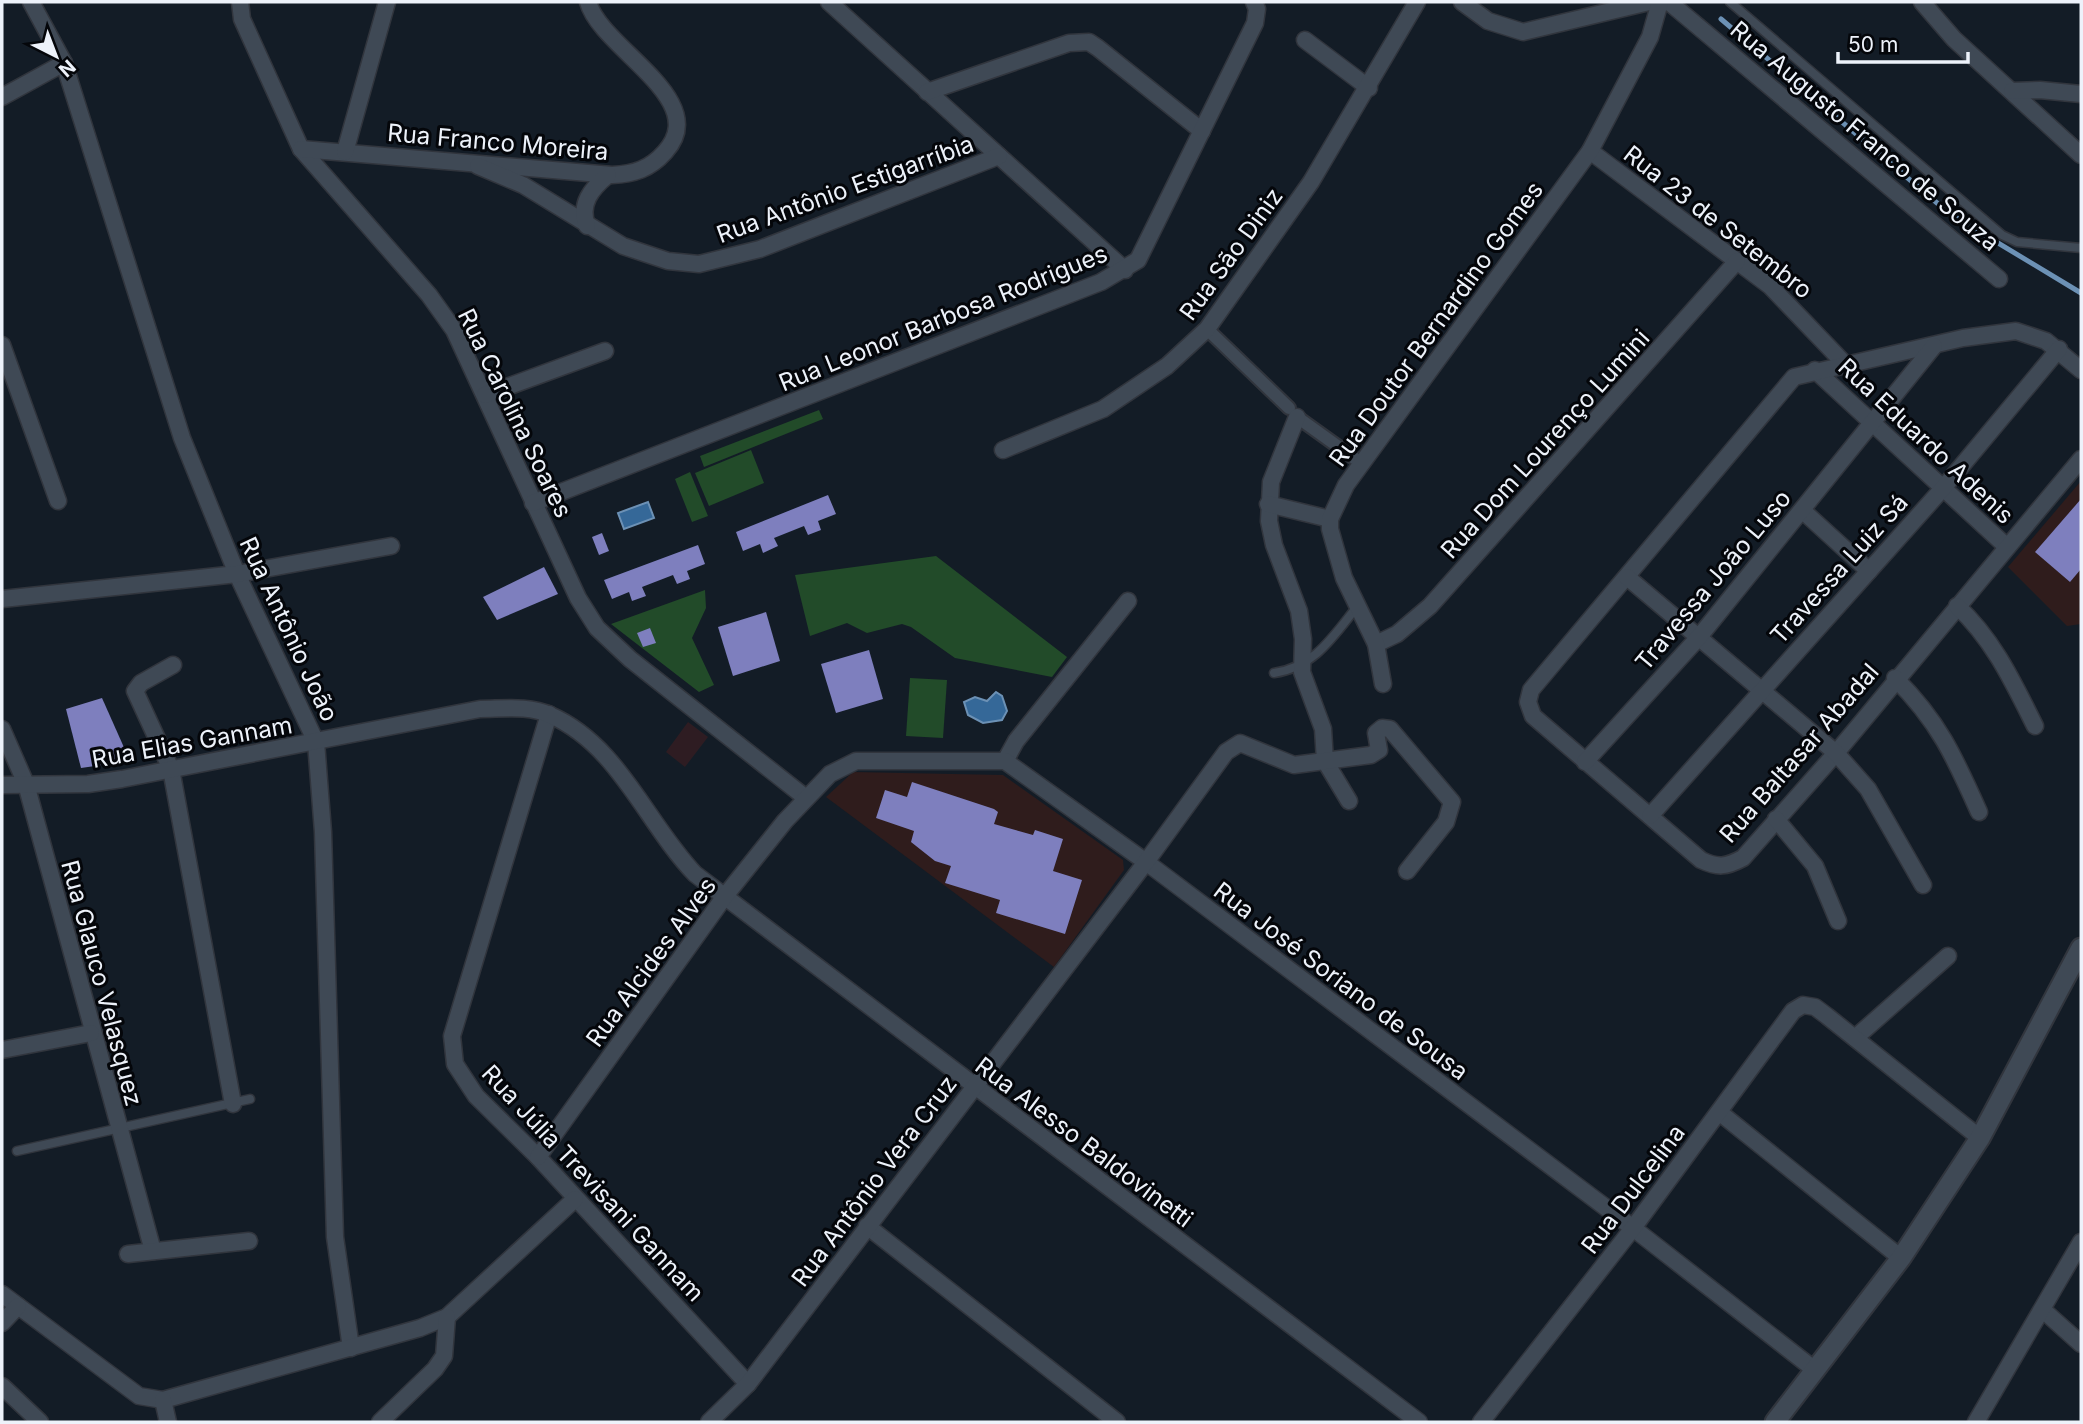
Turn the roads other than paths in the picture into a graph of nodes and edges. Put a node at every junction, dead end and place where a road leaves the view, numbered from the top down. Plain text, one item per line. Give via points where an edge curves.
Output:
1 (31, 2) edge
2 (233, 2) edge
3 (240, 2) edge
4 (387, 2) edge
5 (589, 2) edge
6 (829, 2) edge
7 (1254, 2) edge
8 (1417, 2) edge
9 (1462, 2) edge
10 (1649, 2) edge
11 (1660, 2) edge
12 (1669, 2) edge
13 (1730, 2) edge
14 (1922, 2) edge
15 (242, 19) junction
16 (1305, 40) dead end
17 (64, 63) junction
18 (1369, 88) junction
19 (2012, 91) junction
20 (927, 92) junction
21 (2081, 94) edge
22 (2, 97) edge
23 (1202, 131) junction
24 (301, 149) junction
25 (1590, 151) junction
26 (345, 152) junction
27 (2081, 155) edge
28 (999, 156) junction
29 (478, 166) junction
30 (608, 175) junction
31 (587, 226) junction
32 (2081, 248) edge
33 (1737, 261) junction
34 (1125, 270) junction
35 (1999, 279) dead end
36 (1208, 329) junction
37 (2, 345) edge
38 (1934, 346) junction
39 (2059, 349) junction
40 (606, 351) dead end
41 (1844, 363) junction
42 (1815, 370) junction
43 (2081, 370) edge
44 (485, 395) junction
45 (1293, 412) junction
46 (1872, 423) junction
47 (1003, 450) dead end
48 (2081, 459) edge
49 (1361, 463) junction
50 (1944, 487) junction
51 (58, 501) dead end
52 (533, 503) junction
53 (1268, 504) junction
54 (1802, 510) junction
55 (1330, 519) junction
56 (391, 546) dead end
57 (2006, 546) junction
58 (1869, 571) junction
59 (237, 574) junction
60 (1627, 577) junction
61 (2, 599) edge
62 (1128, 601) dead end
63 (1957, 606) junction
64 (1356, 608) junction
65 (1699, 637) junction
66 (1377, 644) junction
67 (173, 665) dead end
68 (1301, 665) junction
69 (1274, 673) dead end
70 (1895, 678) junction
71 (1383, 684) dead end
72 (1760, 690) junction
73 (550, 714) junction
74 (2035, 726) dead end
75 (2, 729) edge
76 (316, 742) junction
77 (1836, 753) junction
78 (1005, 761) junction
79 (1325, 761) junction
80 (1585, 762) junction
81 (171, 769) junction
82 (26, 784) junction
83 (2, 785) edge
84 (806, 798) junction
85 (1349, 801) dead end
86 (1979, 812) dead end
87 (1650, 816) junction
88 (1776, 818) junction
89 (1146, 862) junction
90 (1407, 870) dead end
91 (1923, 885) dead end
92 (725, 896) junction
93 (1838, 921) dead end
94 (2081, 948) edge
95 (1948, 956) dead end
96 (91, 1033) junction
97 (1855, 1038) junction
98 (2, 1050) edge
99 (974, 1088) junction
100 (250, 1099) dead end
101 (233, 1104) junction
102 (1719, 1112) junction
103 (118, 1128) junction
104 (1980, 1138) junction
105 (17, 1151) dead end
106 (538, 1157) junction
107 (575, 1199) junction
108 (867, 1226) junction
109 (1633, 1228) junction
110 (249, 1241) dead end
111 (2081, 1242) edge
112 (153, 1251) junction
113 (128, 1254) dead end
114 (1901, 1258) junction
115 (2, 1294) edge
116 (18, 1306) junction
117 (2043, 1310) junction
118 (447, 1317) junction
119 (2, 1324) edge
120 (2081, 1344) edge
121 (351, 1348) junction
122 (1815, 1370) junction
123 (748, 1384) junction
124 (2, 1386) edge
125 (163, 1400) junction
126 (40, 1422) edge
127 (168, 1422) edge
128 (380, 1422) edge
129 (709, 1422) edge
130 (1117, 1422) edge
131 (1419, 1422) edge
132 (1481, 1422) edge
133 (1775, 1422) edge
134 (1976, 1422) edge

1 - 17 street, Rua Antônio João
2 - 15 street
3 - 15 street, Rua Carolina Soares
4 - 26 street
5 - 30 street, Rua Franco Moreira via 603,29 671,100 678,128 672,144 651,165 628,174
6 - 20 street
7 - 23 street, Rua Leonor Barbosa Rodrigues via 1255,23
8 - 18 street, Rua São Diniz
9 - 10 street via 1488,21 1523,32
11 - 25 street, Rua Doutor Bernardino Gomes via 1650,37
12 - 35 street, Rua Augusto Franco de Souza
13 - 32 lane via 2002,236
14 - 19 street
15 - 24 street, Rua Carolina Soares
16 - 18 street
17 - 22 street
17 - 59 street, Rua Antônio João via 182,438
18 - 36 street, Rua São Diniz via 1311,182
19 - 21 street
19 - 27 street
20 - 23 street via 1069,43 1089,42
20 - 28 street
23 - 34 street, Rua Leonor Barbosa Rodrigues via 1138,260
24 - 26 street, Rua Franco Moreira
24 - 44 street, Rua Carolina Soares via 429,295 454,330
25 - 33 street, Rua 23 de Setembro
25 - 49 street, Rua Doutor Bernardino Gomes
26 - 29 street, Rua Franco Moreira
28 - 31 street, Rua Antônio Estigarríbia via 760,249 714,262 668,261 624,246
28 - 34 street
29 - 30 street, Rua Franco Moreira via 517,165
29 - 31 street, Rua Antônio Estigarríbia via 523,185
30 - 31 street via 587,199
33 - 41 street, Rua 23 de Setembro via 1770,286
33 - 66 street, Rua Dom Lourenço Lumini via 1430,606 1397,634
34 - 52 street, Rua Leonor Barbosa Rodrigues
36 - 45 street
36 - 47 street, Rua São Diniz via 1167,366 1112,404
37 - 51 street
38 - 39 street, Rua Baltasar Abadal via 2016,331
38 - 41 street, Rua Baltasar Abadal
38 - 46 street, Travessa João Luso
39 - 43 street, Rua Baltasar Abadal
39 - 50 street, Travessa Luiz Sá
40 - 44 street
41 - 42 street, Rua Baltasar Abadal
42 - 46 street, Rua Eduardo Adenis
42 - 60 street, Rua Baltasar Abadal via 1794,377 1784,388
44 - 52 street, Rua Carolina Soares
45 - 49 street
45 - 53 street
46 - 50 street, Rua Eduardo Adenis
46 - 54 street, Travessa João Luso
48 - 57 street, Rua Baltasar Abadal
49 - 55 street, Rua Doutor Bernardino Gomes
50 - 57 street, Rua Eduardo Adenis
50 - 58 street, Travessa Luiz Sá
52 - 84 street, Rua Carolina Soares via 597,628
53 - 55 street
53 - 68 street via 1274,545 1303,627
54 - 58 street
54 - 65 street, Travessa João Luso
55 - 64 street via 1334,549
56 - 59 street
57 - 63 street, Rua Baltasar Abadal
58 - 72 street, Travessa Luiz Sá
59 - 61 street
59 - 76 street, Rua Antônio João
60 - 65 street
60 - 80 street, Rua Baltasar Abadal via 1531,690 1528,702 1533,716
62 - 78 street
63 - 70 street, Rua Baltasar Abadal
63 - 74 street via 1980,627
64 - 66 street
64 - 68 lane via 1315,657
65 - 72 street
65 - 80 street, Travessa João Luso
66 - 71 street
67 - 81 street via 135,691
68 - 69 lane
68 - 79 street via 1323,729
70 - 77 street, Rua Baltasar Abadal
70 - 86 street via 1946,740
72 - 77 street
72 - 87 street, Travessa Luiz Sá
73 - 76 street, Rua Elias Gannam via 480,709
73 - 92 street, Rua Elias Gannam via 605,756 628,782 670,848
73 - 106 street, Rua Júlia Trevisani Gannam via 452,1036 455,1064 469,1087
75 - 82 street, Rua Glauco Velasquez
76 - 81 street, Rua Elias Gannam
76 - 121 street, Rua Antônio João via 323,832 335,1237
77 - 88 street, Rua Baltasar Abadal
77 - 91 street via 1868,789
78 - 84 street via 856,761 830,774
78 - 89 street, Rua José Soriano de Sousa
79 - 85 street
79 - 89 street, Rua Antônio Vera Cruz via 1294,765 1240,743 1226,752
79 - 90 street via 1377,753 1376,733 1388,727 1448,793 1451,811
80 - 87 street, Rua Baltasar Abadal
81 - 82 street, Rua Elias Gannam via 88,784
81 - 101 street
82 - 83 street, Rua Elias Gannam
82 - 96 street, Rua Glauco Velasquez
84 - 92 street, Rua Alcides Alves
87 - 88 street, Rua Baltasar Abadal via 1715,867 1743,858
88 - 93 street via 1815,866
89 - 99 street, Rua Antônio Vera Cruz
89 - 109 street, Rua José Soriano de Sousa
92 - 99 street, Rua Alesso Baldovinetti
92 - 106 street, Rua Alcides Alves
94 - 104 street
95 - 97 street
96 - 98 street
96 - 103 street, Rua Glauco Velasquez
97 - 102 street, Rua Dulcelina via 1815,1007 1803,1004 1793,1011
97 - 104 street
99 - 108 street, Rua Antônio Vera Cruz
99 - 131 street, Rua Alesso Baldovinetti
100 - 101 lane
101 - 103 lane
102 - 109 street, Rua Dulcelina
102 - 114 street
103 - 105 lane
103 - 112 street, Rua Glauco Velasquez
104 - 114 street
106 - 107 street, Rua Júlia Trevisani Gannam
107 - 118 street
107 - 123 street, Rua Júlia Trevisani Gannam
108 - 123 street, Rua Antônio Vera Cruz
108 - 130 street
109 - 122 street, Rua José Soriano de Sousa
109 - 132 street, Rua Dulcelina
110 - 112 street
111 - 117 street
112 - 113 street
114 - 122 street
115 - 116 street
116 - 119 street
116 - 125 street via 139,1396
117 - 120 street
117 - 134 street
118 - 121 street
118 - 128 street via 444,1356
121 - 125 street
122 - 133 street
123 - 129 street, Rua Antônio Vera Cruz
124 - 126 street
125 - 127 street

